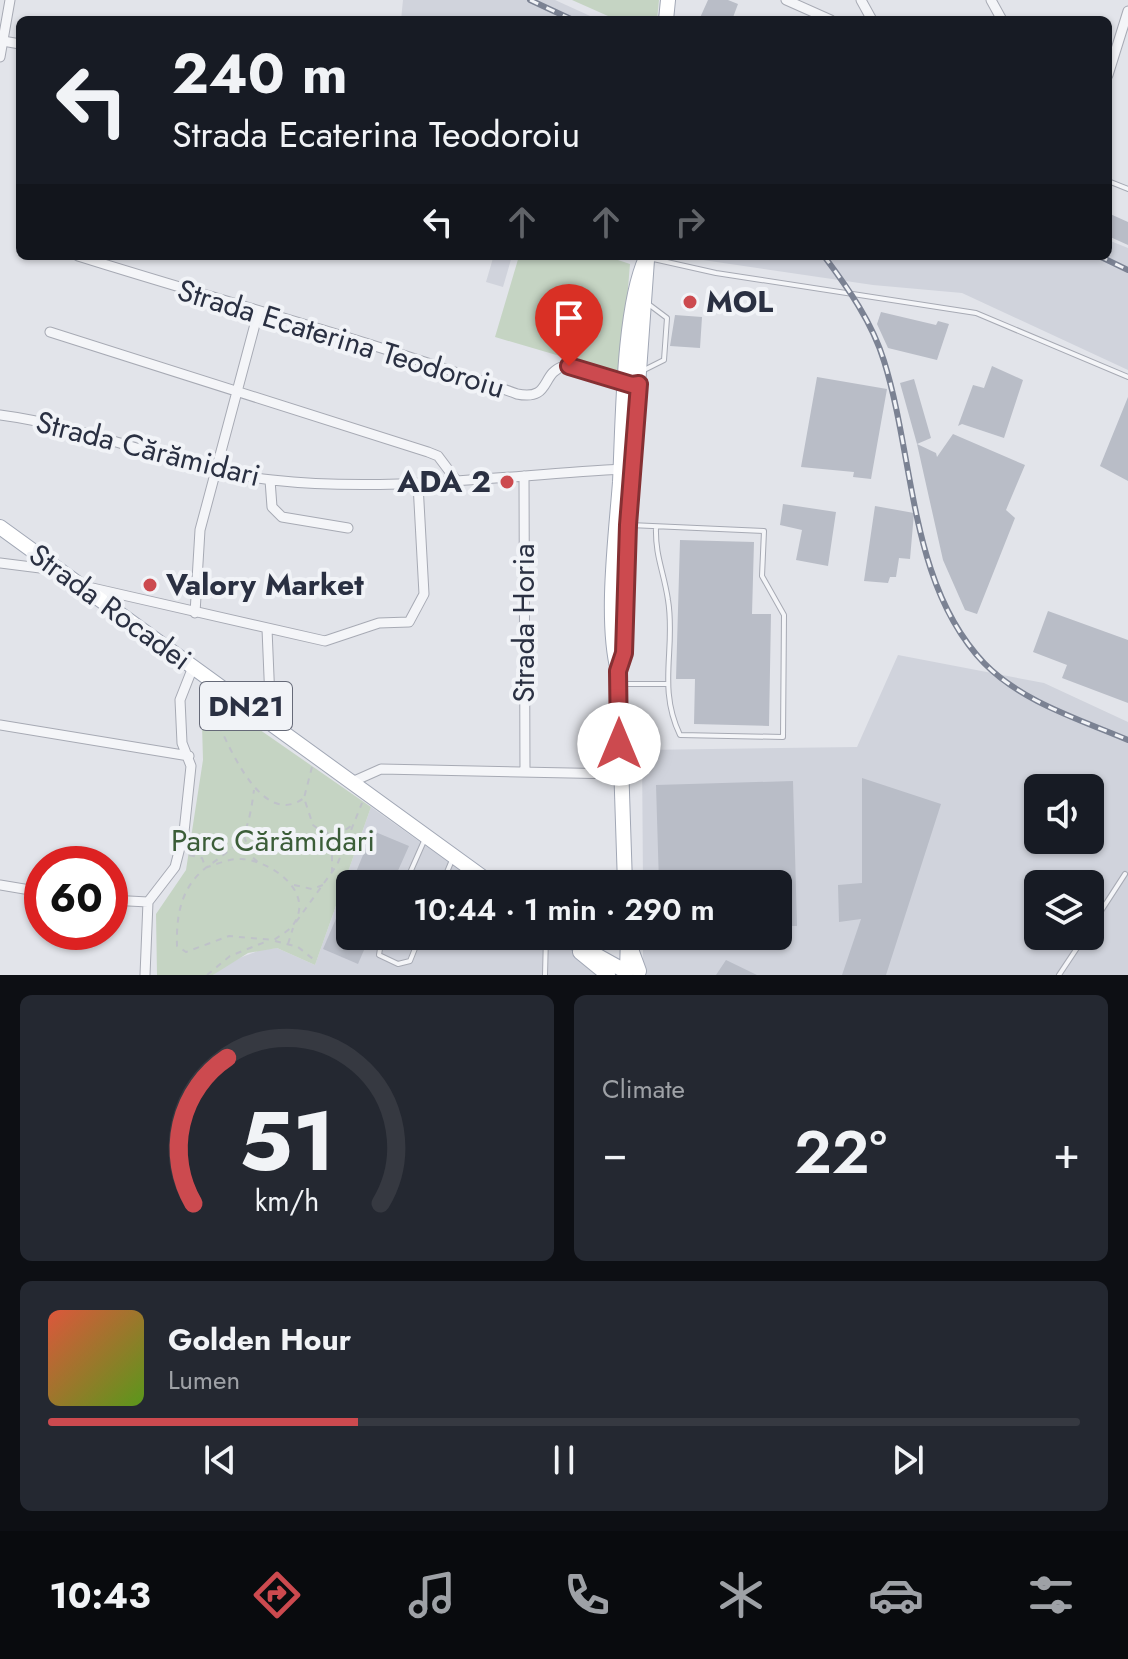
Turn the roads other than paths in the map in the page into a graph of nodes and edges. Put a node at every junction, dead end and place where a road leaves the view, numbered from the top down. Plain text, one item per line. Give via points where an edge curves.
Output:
1 (10, 0) edge
2 (786, 0) edge
3 (1124, 0) edge
4 (1128, 9) edge
5 (822, 16) edge
6 (3, 41) junction
7 (16, 43) edge
8 (0, 57) edge
9 (1112, 62) edge
10 (91, 260) edge
11 (644, 260) edge
12 (645, 260) edge
13 (657, 260) edge
14 (646, 302) junction
15 (258, 313) junction
16 (50, 332) dead end
17 (1128, 377) edge
18 (635, 380) junction
19 (237, 392) junction
20 (0, 415) edge
21 (626, 469) junction
22 (214, 470) junction
23 (524, 476) junction
24 (270, 480) junction
25 (456, 480) junction
26 (418, 484) junction
27 (628, 525) junction
28 (0, 527) edge
29 (656, 527) junction
30 (348, 528) dead end
31 (0, 563) edge
32 (56, 570) junction
33 (77, 584) junction
34 (195, 613) junction
35 (267, 629) junction
36 (193, 667) junction
37 (618, 677) junction
38 (668, 684) junction
39 (271, 724) junction
40 (0, 725) edge
41 (189, 756) junction
42 (525, 771) junction
43 (619, 774) junction
44 (354, 781) junction
45 (426, 835) junction
46 (454, 856) junction
47 (411, 870) edge
48 (448, 870) edge
49 (473, 870) edge
50 (624, 870) edge
51 (1125, 874) dead end
52 (0, 885) edge
53 (24, 889) edge
54 (128, 901) edge
55 (148, 902) junction
56 (1104, 906) edge
57 (380, 950) edge
58 (414, 950) edge
59 (546, 950) edge
60 (573, 950) edge
61 (579, 950) edge
62 (588, 950) edge
63 (629, 950) edge
64 (1076, 950) edge
65 (632, 973) edge
66 (145, 975) edge
67 (545, 975) edge
68 (592, 975) edge
69 (608, 975) edge
70 (1059, 975) edge

1 - 6 street
2 - 5 street
3 - 4 street
4 - 9 street
6 - 7 street
6 - 8 street
10 - 15 street, Strada Ecaterina Teodoroiu
11 - 18 main road via 638,275
12 - 14 main road
13 - 17 lane via 976,313
14 - 18 main road
14 - 18 lane via 667,318 664,360
15 - 18 street, Strada Ecaterina Teodoroiu via 350,336 525,396 540,393 564,366
15 - 19 street
16 - 19 street
18 - 21 main road
19 - 22 street
19 - 25 street via 438,456
20 - 22 street, Strada Cărămidari via 76,428
21 - 23 street, Strada Cărămidari
21 - 27 main road
21 - 37 main road via 614,638
22 - 24 street, Strada Cărămidari
22 - 34 street via 200,530
23 - 25 street, Strada Cărămidari
23 - 42 street, Strada Horia
24 - 26 street, Strada Cărămidari
24 - 30 street via 272,507 282,517
25 - 26 street, Strada Cărămidari
26 - 35 street via 425,578 424,594 411,620 379,623 325,641
27 - 29 lane
27 - 37 main road via 624,653
28 - 32 main road, Strada Rocadei / DN21
29 - 38 lane via 655,552 669,601
29 - 38 lane via 764,531 762,576 784,615 783,737 680,735 668,710
31 - 32 street
32 - 33 main road, Strada Rocadei / DN21
33 - 34 street
33 - 36 main road, Strada Rocadei / DN21
34 - 35 street
35 - 39 street
36 - 39 main road, Strada Rocadei / DN21
36 - 41 street via 180,700 182,743
37 - 38 lane
37 - 43 main road
39 - 44 main road, Strada Rocadei / DN21
40 - 41 street
41 - 55 street via 180,852
42 - 43 street
42 - 44 street via 381,769
43 - 50 main road
44 - 45 main road, Strada Rocadei / DN21
45 - 46 main road, Strada Rocadei / DN21
45 - 47 lane
46 - 48 lane
46 - 49 main road, Strada Rocadei / DN21
51 - 56 lane
52 - 53 street
54 - 55 street
55 - 66 street
57 - 58 lane via 379,955 398,964 410,961
59 - 67 lane
60 - 68 main road
61 - 69 main road
62 - 65 main road
63 - 65 main road
64 - 70 lane

